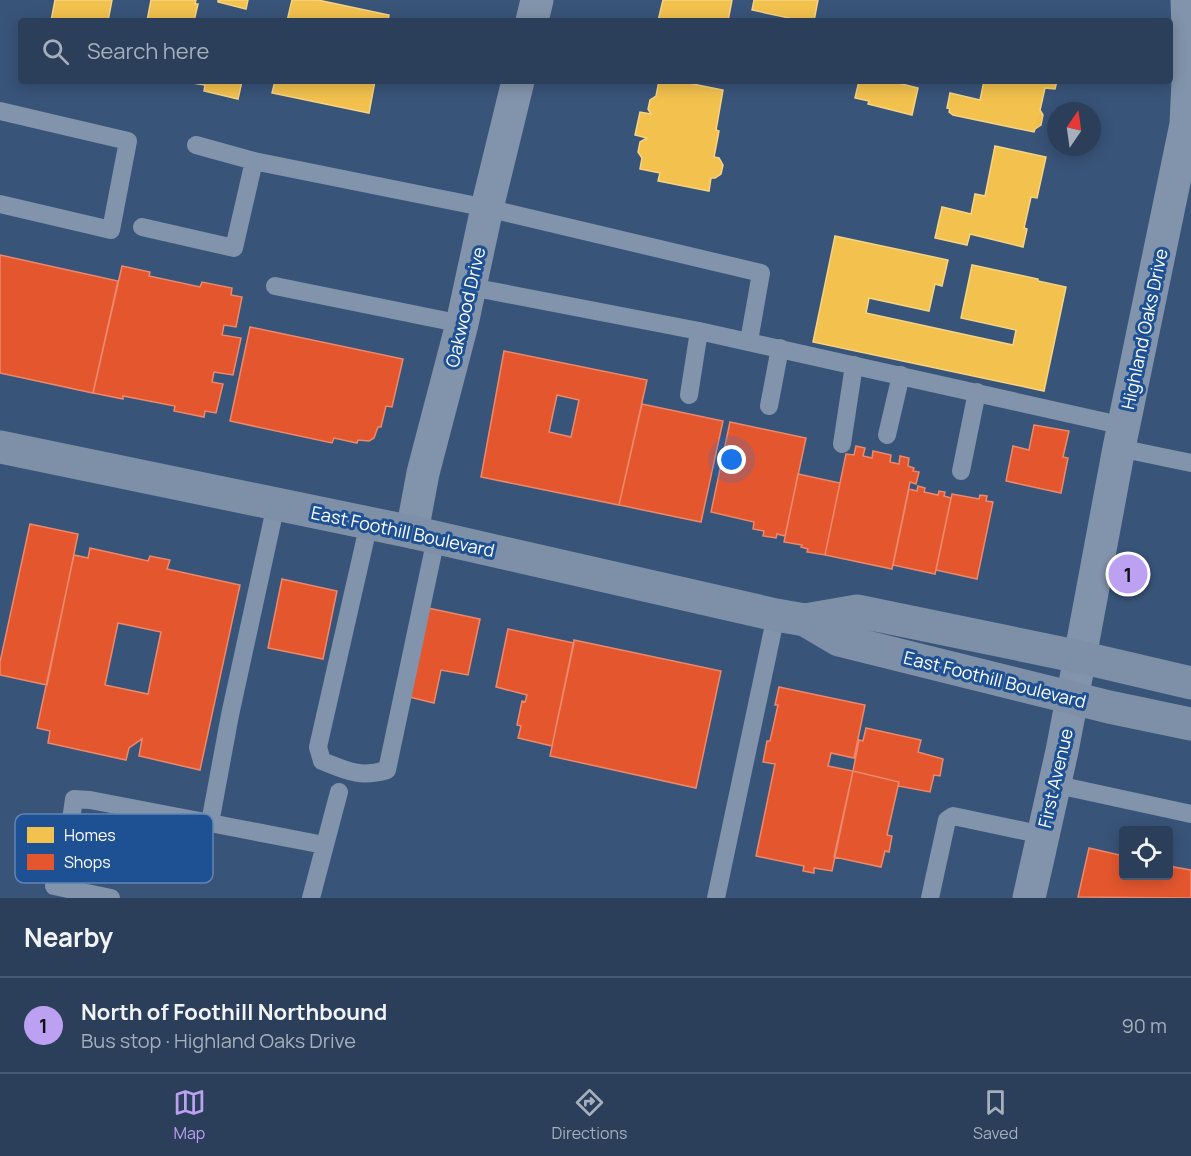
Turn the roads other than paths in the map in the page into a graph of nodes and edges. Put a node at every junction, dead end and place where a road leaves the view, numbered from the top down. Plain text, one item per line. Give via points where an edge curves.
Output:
1 (537, 0) edge
2 (1186, 0) edge
3 (533, 18) edge
4 (517, 84) edge
5 (0, 111) edge
6 (196, 145) dead end
7 (254, 160) junction
8 (0, 204) edge
9 (487, 208) junction
10 (142, 227) dead end
11 (274, 286) dead end
12 (471, 287) junction
13 (462, 324) junction
14 (699, 331) junction
15 (749, 341) junction
16 (780, 348) junction
17 (854, 365) junction
18 (901, 375) junction
19 (977, 392) junction
20 (689, 395) dead end
21 (769, 406) dead end
22 (887, 435) dead end
23 (1122, 437) junction
24 (842, 444) dead end
25 (0, 447) edge
26 (1191, 463) edge
27 (961, 471) dead end
28 (276, 504) junction
29 (369, 524) junction
30 (424, 535) junction
31 (790, 617) junction
32 (1080, 657) junction
33 (1191, 683) edge
34 (1073, 698) junction
35 (1191, 724) edge
36 (1053, 784) junction
37 (339, 792) dead end
38 (71, 814) edge
39 (163, 814) edge
40 (212, 814) edge
41 (1191, 814) edge
42 (213, 824) edge
43 (1042, 835) junction
44 (324, 845) junction
45 (55, 883) edge
46 (111, 898) edge
47 (311, 898) edge
48 (716, 898) edge
49 (930, 898) edge
50 (1029, 898) edge

1 - 3 street
2 - 23 street, Highland Oaks Drive via 1186,124
4 - 9 street, Oakwood Drive
5 - 8 lane via 128,141 111,230
6 - 7 lane
7 - 9 lane
7 - 10 lane via 234,248
9 - 12 street, Oakwood Drive
9 - 15 lane via 761,273
11 - 13 lane
12 - 13 street, Oakwood Drive
12 - 14 lane
13 - 30 street, Oakwood Drive via 423,473
14 - 15 lane
14 - 20 lane
15 - 16 lane
16 - 17 lane
16 - 21 lane
17 - 18 lane
17 - 24 lane
18 - 19 lane
18 - 22 lane
19 - 23 lane
19 - 27 lane
23 - 26 lane
23 - 32 street, Highland Oaks Drive
25 - 28 main road, East Foothill Boulevard
28 - 29 main road, East Foothill Boulevard
28 - 40 lane
29 - 30 main road, East Foothill Boulevard
29 - 30 lane via 318,747 322,761 348,771 370,775 387,770
30 - 31 main road, East Foothill Boulevard
31 - 32 main road, East Foothill Boulevard via 857,611
31 - 34 main road, East Foothill Boulevard via 839,640
31 - 48 lane
32 - 33 main road, East Foothill Boulevard
32 - 34 street, First Avenue
34 - 35 main road, East Foothill Boulevard
34 - 36 street, First Avenue
36 - 41 lane
36 - 43 street, First Avenue
37 - 44 lane
38 - 39 lane via 74,799
42 - 44 lane
43 - 49 lane via 953,816 947,820
43 - 50 street, First Avenue
44 - 47 lane
45 - 46 lane via 54,886

